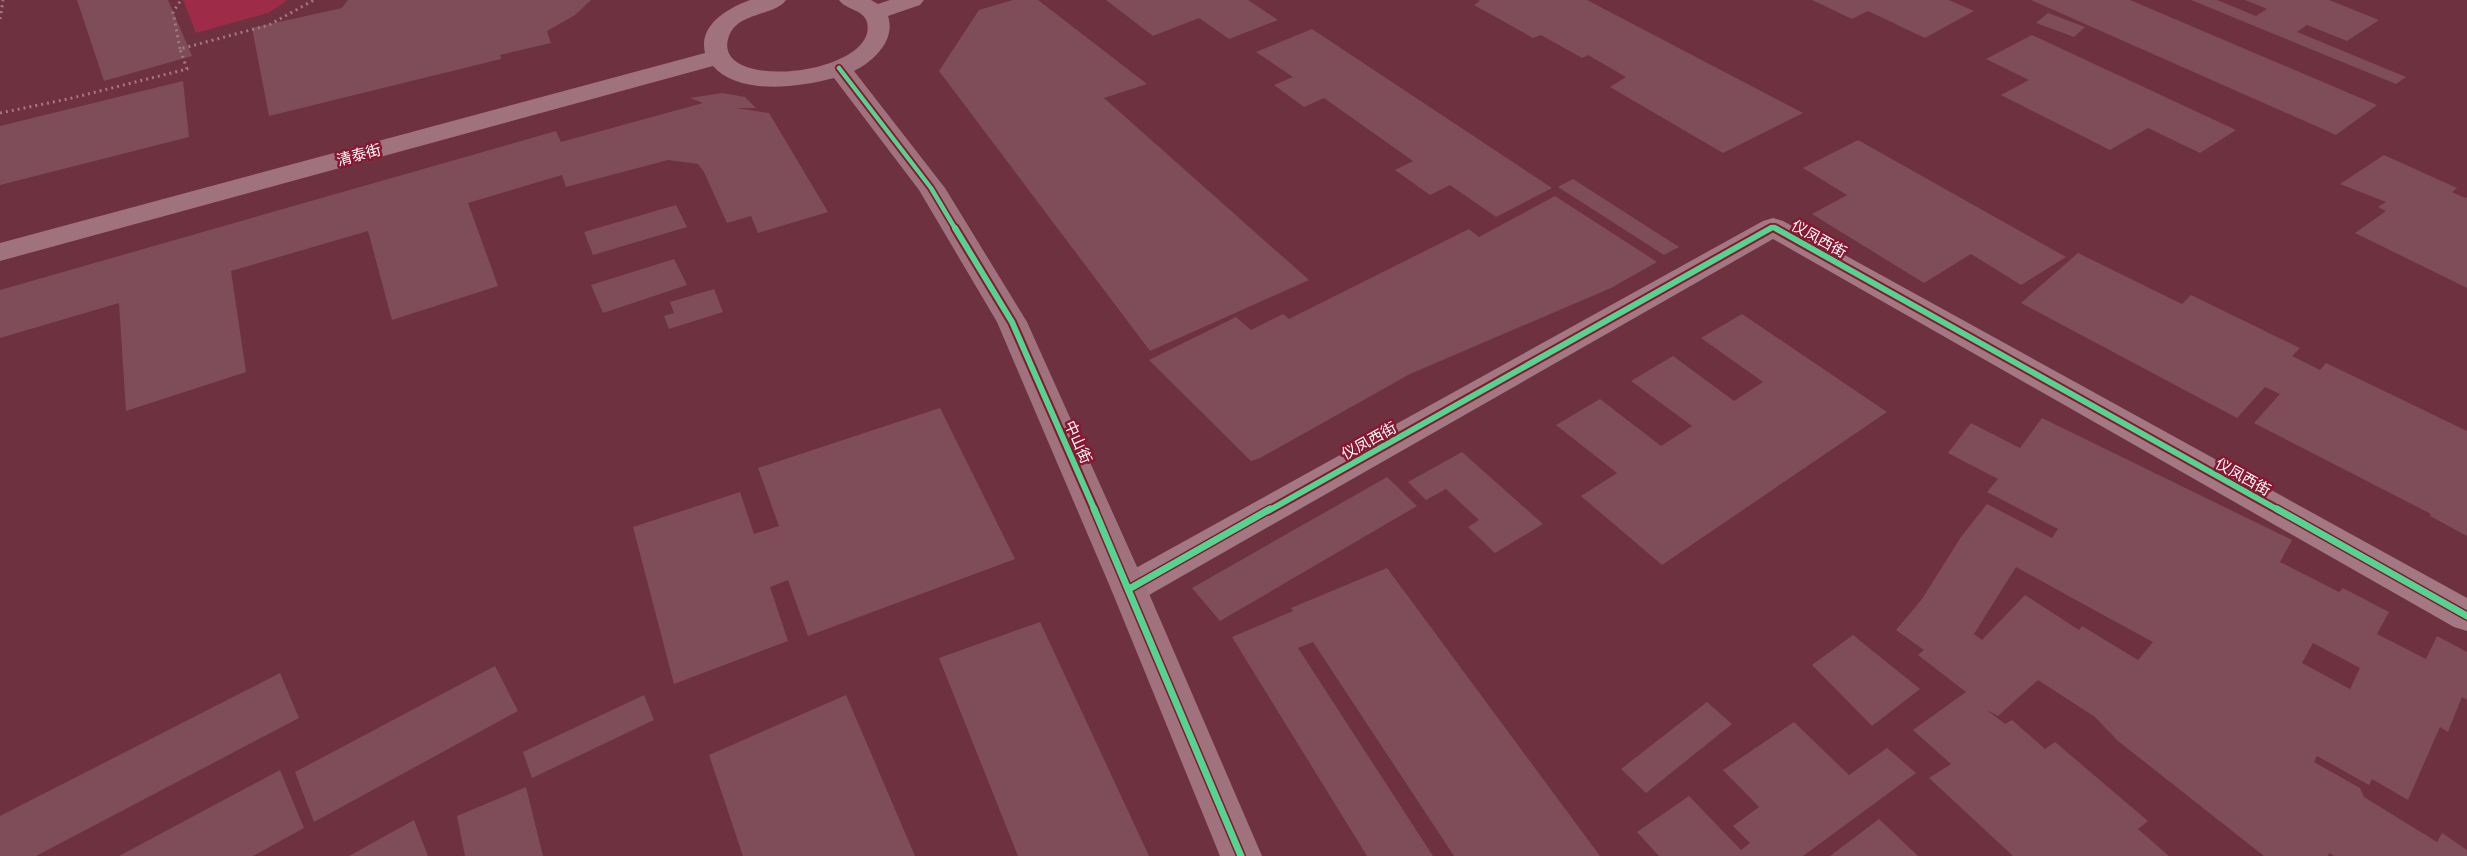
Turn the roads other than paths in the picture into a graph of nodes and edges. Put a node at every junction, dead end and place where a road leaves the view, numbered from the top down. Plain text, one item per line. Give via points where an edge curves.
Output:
1 (715, 0) edge
2 (774, 0) edge
3 (851, 0) edge
4 (912, 0) edge
5 (875, 13) junction
6 (737, 15) junction
7 (718, 57) junction
8 (839, 68) junction
9 (0, 252) edge
10 (1130, 589) junction
11 (2467, 616) edge
12 (1241, 856) edge

1 - 6 street
2 - 6 street
3 - 5 street
4 - 5 street
5 - 8 street via 881,26 879,35 869,50
6 - 7 street via 721,29 715,44
7 - 8 street via 731,69 753,77 811,76
7 - 9 street, 清泰街
8 - 10 street, 中山街 via 931,188 1012,322
10 - 11 street, 仪凤西街 via 1773,227
10 - 12 street, 中山街

